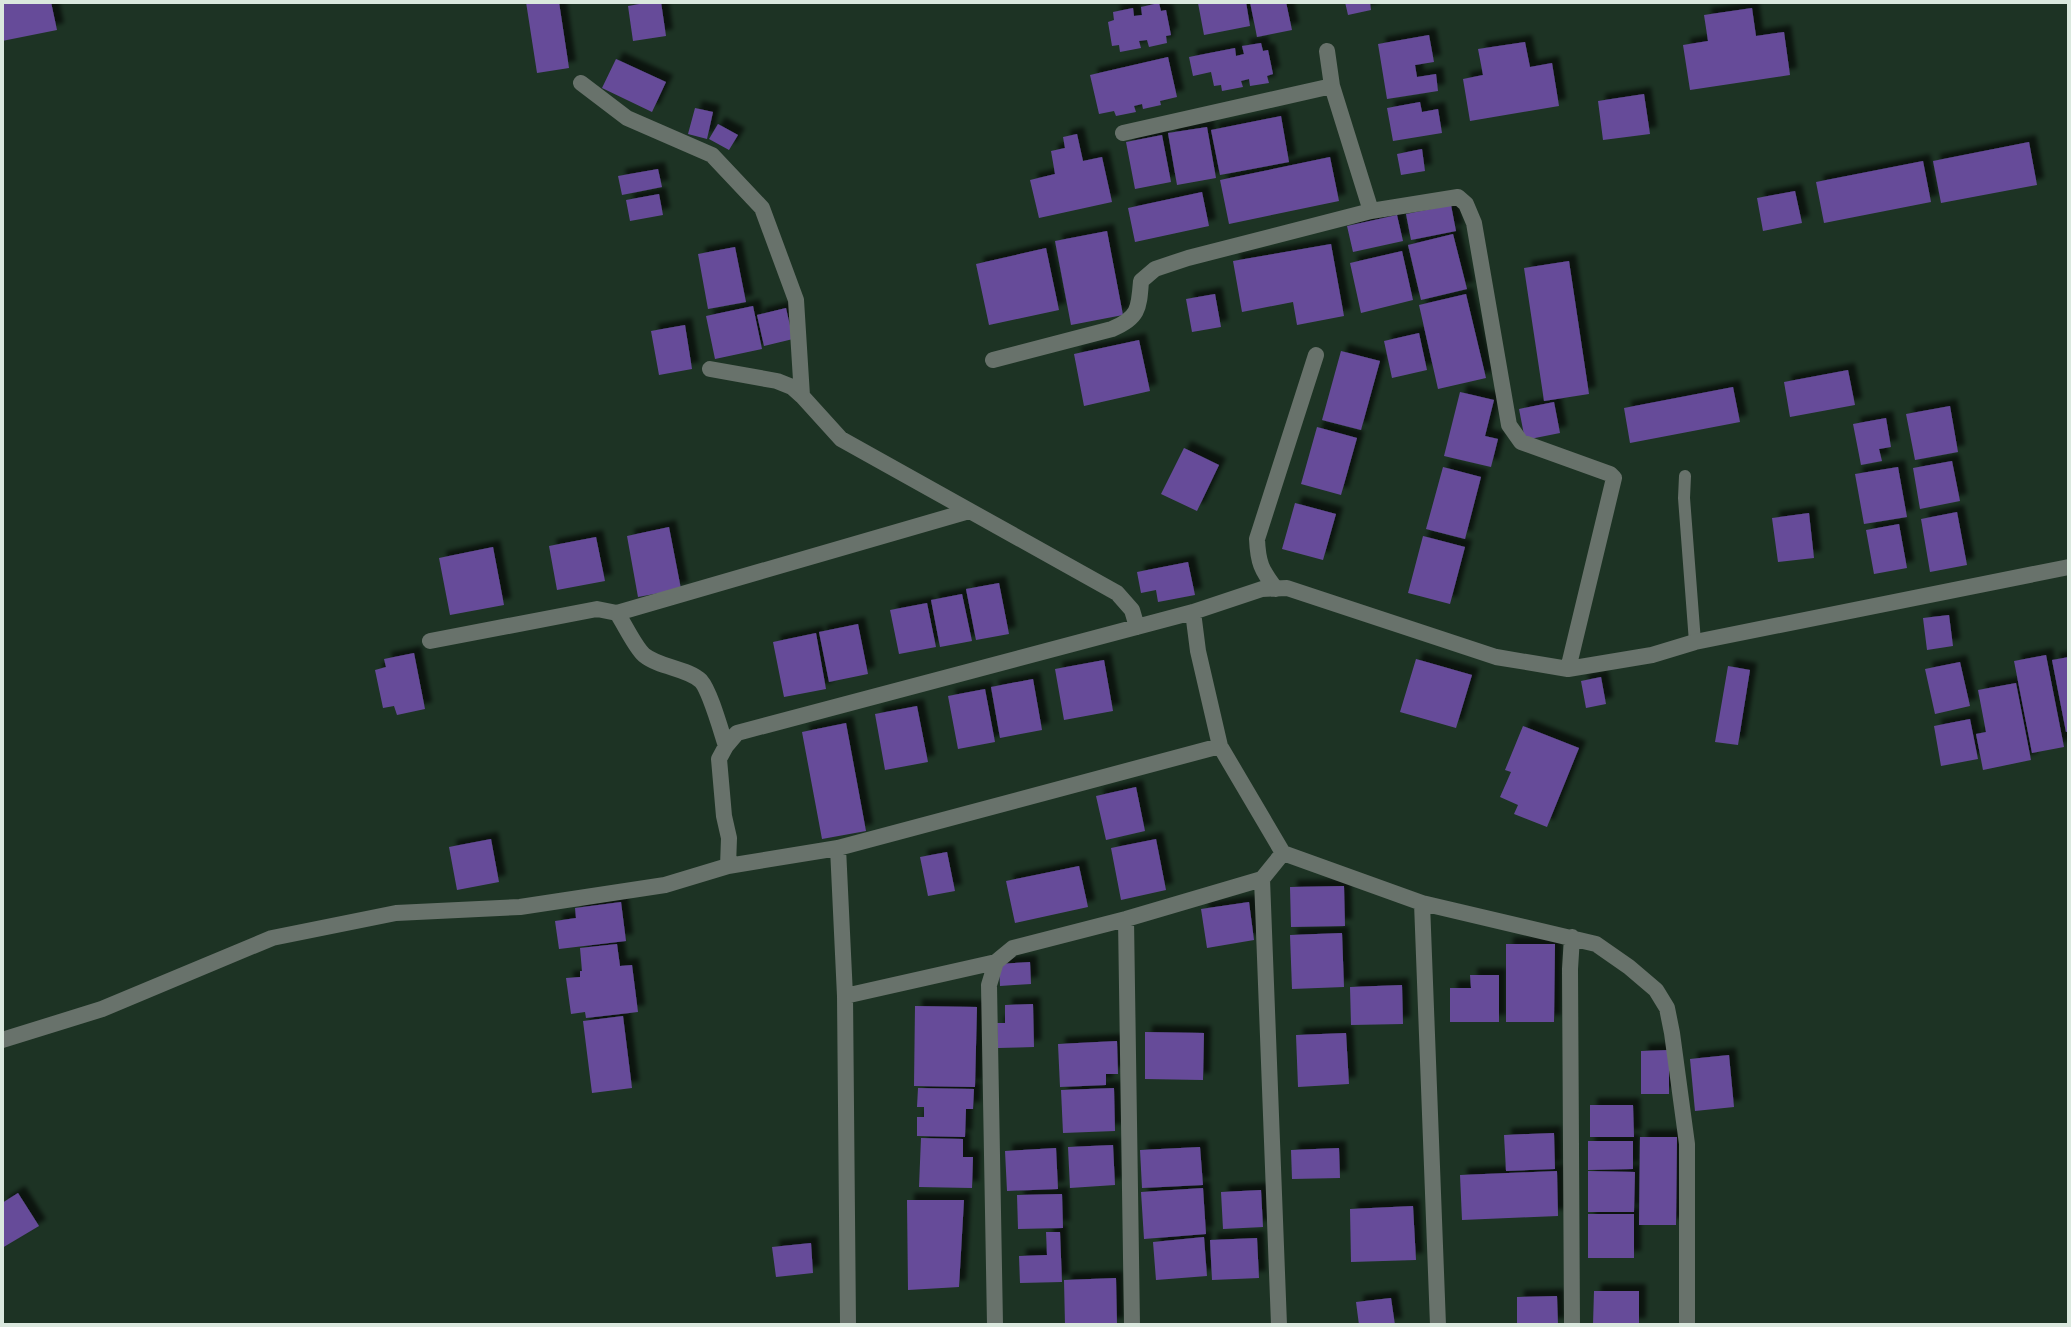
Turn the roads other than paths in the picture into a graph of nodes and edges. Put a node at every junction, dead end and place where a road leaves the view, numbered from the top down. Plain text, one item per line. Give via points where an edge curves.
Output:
1 (1327, 51) dead end
2 (581, 83) dead end
3 (1332, 86) junction
4 (1123, 133) dead end
5 (1371, 211) junction
6 (1316, 355) dead end
7 (993, 360) dead end
8 (710, 369) dead end
9 (802, 396) junction
10 (1685, 476) dead end
11 (969, 511) junction
12 (2069, 567) edge
13 (1269, 589) junction
14 (1193, 612) junction
15 (617, 613) junction
16 (1137, 627) junction
17 (430, 641) dead end
18 (1695, 642) junction
19 (1568, 669) junction
20 (726, 746) junction
21 (1220, 746) junction
22 (838, 848) junction
23 (1283, 853) junction
24 (728, 866) junction
25 (1262, 879) junction
26 (1422, 903) junction
27 (1126, 919) junction
28 (1572, 937) junction
29 (996, 962) junction
30 (845, 996) junction
31 (2, 1040) edge
32 (848, 1325) edge
33 (995, 1325) edge
34 (1132, 1325) edge
35 (1279, 1325) edge
36 (1438, 1325) edge
37 (1572, 1325) edge
38 (1687, 1325) edge

1 - 3 street
2 - 9 street via 627,118 712,155 762,208 796,300
3 - 4 street
3 - 5 street
5 - 7 street via 1155,269 1141,281 1140,303 1129,322
5 - 19 street via 1458,197 1466,204 1474,223 1509,425 1521,442 1614,478
6 - 13 street via 1257,539
8 - 9 street via 777,381
9 - 11 street via 841,439
10 - 18 lane
11 - 15 street
11 - 16 street via 1117,593 1132,610
12 - 18 street
13 - 14 street
13 - 19 street via 1287,588 1496,657
14 - 16 street
14 - 21 street
15 - 17 street via 597,609
15 - 20 street via 643,654 701,682
16 - 20 street via 737,733
18 - 19 street
20 - 24 street via 719,759
21 - 22 street
21 - 23 street
22 - 24 street
22 - 30 street
23 - 25 street
23 - 26 street
24 - 31 street via 665,885 520,907 396,913 272,938 102,1009
25 - 27 street
25 - 35 street
26 - 28 street
26 - 36 street
27 - 29 street via 1013,948
27 - 34 street
28 - 37 street
28 - 38 street via 1596,944 1629,967 1656,990 1667,1008 1687,1144
29 - 30 street
29 - 33 street via 989,985
30 - 32 street

